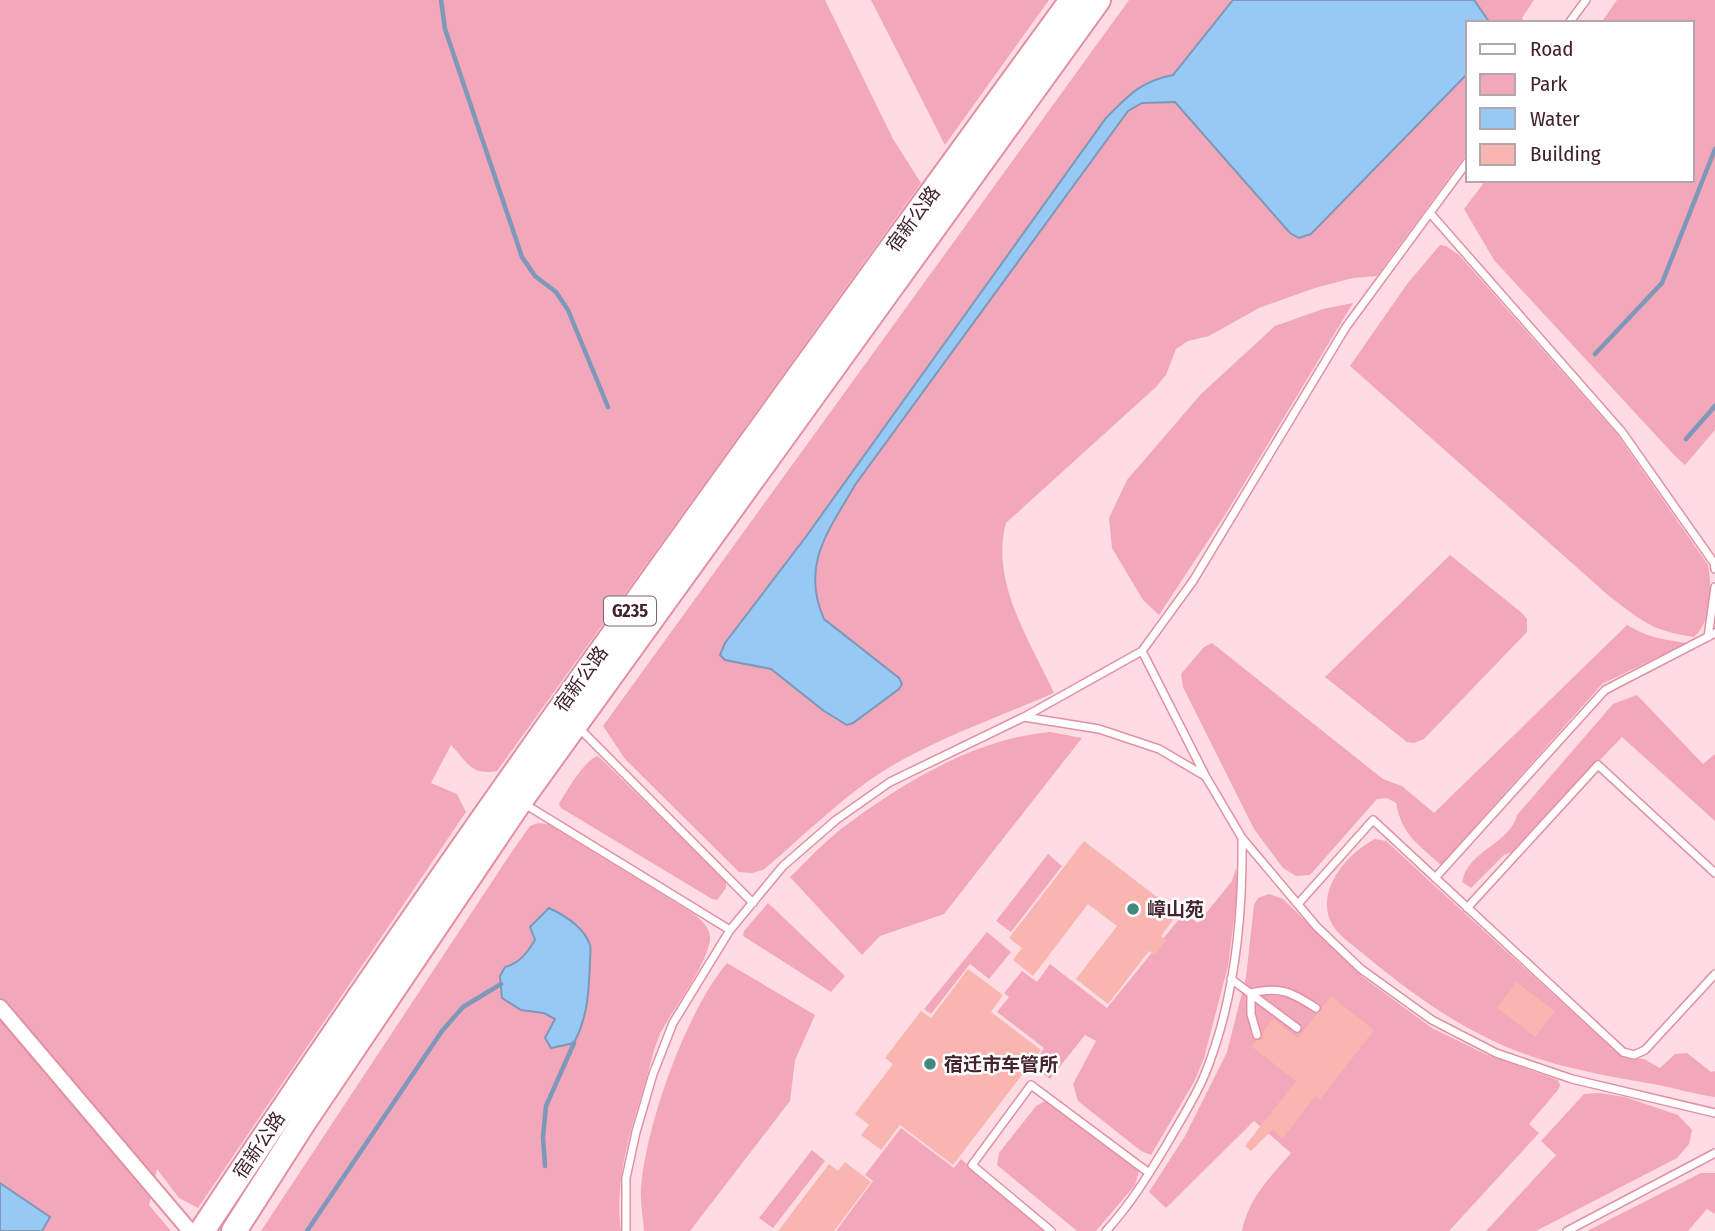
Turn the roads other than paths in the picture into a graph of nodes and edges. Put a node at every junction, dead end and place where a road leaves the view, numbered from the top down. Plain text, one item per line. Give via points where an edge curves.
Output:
1 (1072, 0) edge
2 (1098, 0) edge
3 (1586, 0) edge
4 (1571, 21) edge
5 (1466, 163) edge
6 (1430, 213) junction
7 (1715, 569) edge
8 (1715, 587) edge
9 (1712, 635) edge
10 (1142, 651) junction
11 (1024, 716) junction
12 (575, 723) junction
13 (1206, 777) junction
14 (520, 801) junction
15 (1242, 838) junction
16 (1715, 873) edge
17 (1435, 878) junction
18 (753, 903) junction
19 (1298, 904) junction
20 (1467, 908) junction
21 (730, 930) junction
22 (1715, 974) edge
23 (1231, 979) junction
24 (1251, 993) junction
25 (0, 1007) edge
26 (1315, 1009) dead end
27 (1297, 1028) dead end
28 (1257, 1035) dead end
29 (1715, 1113) edge
30 (1715, 1153) edge
31 (1149, 1174) junction
32 (190, 1231) edge
33 (202, 1231) edge
34 (234, 1231) edge
35 (626, 1231) edge
36 (1051, 1231) edge
37 (1106, 1231) edge
38 (1567, 1231) edge

1 - 33 highway, 宿新公路 / G235 via 557,710
2 - 12 highway, 宿新公路 / G235
3 - 4 lane
5 - 6 lane
6 - 7 lane via 1622,432
6 - 10 lane via 1346,327 1193,581
8 - 9 lane
9 - 17 lane via 1605,690
10 - 11 lane
10 - 13 lane
11 - 13 lane via 1100,729 1159,749
11 - 18 lane via 890,782 818,835 783,866
12 - 14 highway, 宿新公路 / G235
12 - 18 lane
13 - 15 lane
14 - 21 lane
14 - 34 highway, 宿新公路 / G235
15 - 19 lane
15 - 23 lane via 1243,888
16 - 20 lane via 1598,765
17 - 19 lane via 1373,820
17 - 20 lane
18 - 21 lane
19 - 29 lane via 1361,969 1432,1020 1496,1053 1572,1079
20 - 22 lane via 1623,1052 1634,1055 1645,1049
21 - 35 lane via 673,1023 653,1074 626,1178
23 - 24 lane
23 - 31 lane via 1205,1074
24 - 26 lane via 1282,990
24 - 27 lane
24 - 28 lane
25 - 32 street
30 - 38 lane
31 - 36 lane via 1031,1085 972,1165
31 - 37 lane

